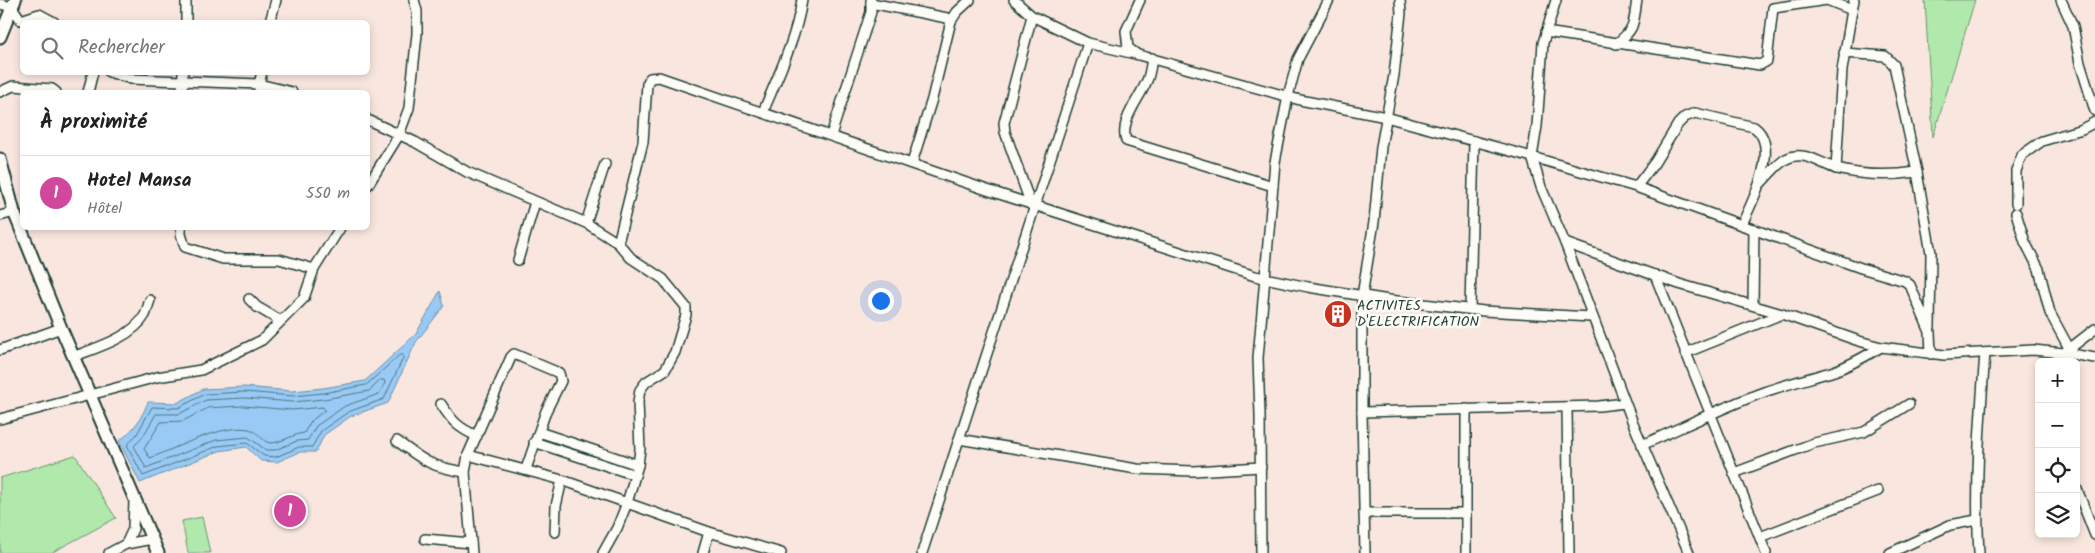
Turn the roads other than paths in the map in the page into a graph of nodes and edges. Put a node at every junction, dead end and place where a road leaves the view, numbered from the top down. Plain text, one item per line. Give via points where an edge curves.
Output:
1 (186, 0) edge
2 (276, 0) edge
3 (414, 0) edge
4 (802, 0) edge
5 (970, 0) edge
6 (1014, 0) edge
7 (1140, 0) edge
8 (1329, 0) edge
9 (1400, 0) edge
10 (1556, 0) edge
11 (1637, 0) edge
12 (1854, 0) edge
13 (2061, 0) edge
14 (871, 1) edge
15 (14, 3) edge
16 (0, 4) edge
17 (1773, 4) edge
18 (1852, 10) junction
19 (1032, 16) junction
20 (21, 20) edge
21 (21, 20) edge
22 (50, 20) edge
23 (186, 20) edge
24 (271, 20) edge
25 (951, 21) junction
26 (1546, 32) junction
27 (0, 37) edge
28 (1088, 43) junction
29 (1616, 44) junction
30 (1844, 53) junction
31 (1135, 54) junction
32 (1152, 58) junction
33 (92, 75) edge
34 (118, 75) edge
35 (261, 75) edge
36 (183, 77) edge
37 (259, 88) edge
38 (53, 90) edge
39 (89, 90) edge
40 (182, 90) edge
41 (276, 90) edge
42 (0, 92) edge
43 (1288, 96) junction
44 (2095, 111) edge
45 (763, 112) junction
46 (1386, 117) junction
47 (370, 121) edge
48 (2095, 122) edge
49 (399, 135) junction
50 (831, 135) junction
51 (1474, 141) junction
52 (1532, 157) junction
53 (0, 159) edge
54 (912, 163) junction
55 (605, 164) dead end
56 (1836, 168) junction
57 (1917, 172) junction
58 (370, 182) edge
59 (1761, 183) junction
60 (1272, 186) junction
61 (1636, 187) junction
62 (534, 202) junction
63 (1033, 205) junction
64 (14, 212) junction
65 (0, 216) edge
66 (586, 223) junction
67 (1742, 224) junction
68 (20, 227) edge
69 (1754, 229) junction
70 (21, 230) edge
71 (181, 230) edge
72 (339, 230) edge
73 (618, 243) junction
74 (1565, 243) junction
75 (518, 260) dead end
76 (314, 269) junction
77 (1655, 275) junction
78 (1263, 278) junction
79 (1362, 296) junction
80 (249, 299) dead end
81 (150, 300) dead end
82 (1754, 305) junction
83 (1470, 309) junction
84 (1782, 314) junction
85 (1591, 317) junction
86 (281, 321) junction
87 (61, 328) junction
88 (2095, 329) edge
89 (1930, 332) junction
90 (1881, 347) junction
91 (0, 350) edge
92 (1685, 353) junction
93 (1985, 353) junction
94 (1930, 354) junction
95 (2066, 354) edge
96 (75, 356) junction
97 (2095, 358) edge
98 (90, 396) junction
99 (1625, 403) junction
100 (441, 404) dead end
101 (1909, 404) dead end
102 (1567, 407) junction
103 (1466, 409) junction
104 (1362, 412) junction
105 (1710, 414) junction
106 (0, 420) edge
107 (539, 432) junction
108 (477, 436) junction
109 (959, 439) junction
110 (397, 441) dead end
111 (534, 442) junction
112 (1642, 445) junction
113 (468, 455) junction
114 (638, 464) junction
115 (1260, 466) junction
116 (526, 469) junction
117 (465, 472) junction
118 (1734, 473) junction
119 (635, 475) junction
120 (562, 480) junction
121 (1878, 491) dead end
122 (2078, 493) edge
123 (135, 498) junction
124 (627, 503) junction
125 (1364, 513) junction
126 (1466, 513) junction
127 (1977, 520) junction
128 (556, 532) dead end
129 (710, 532) junction
130 (2095, 535) edge
131 (1760, 536) junction
132 (152, 539) junction
133 (424, 539) dead end
134 (471, 543) junction
135 (126, 544) junction
136 (109, 553) edge
137 (158, 553) edge
138 (472, 553) edge
139 (604, 553) edge
140 (704, 553) edge
141 (781, 553) edge
142 (922, 553) edge
143 (1261, 553) edge
144 (1365, 553) edge
145 (1466, 553) edge
146 (1569, 553) edge
147 (1689, 553) edge
148 (1766, 553) edge
149 (1890, 553) edge
150 (1979, 553) edge

1 - 23 street
2 - 24 street
3 - 49 street via 418,10 412,97
4 - 45 street via 786,56
5 - 25 street
6 - 19 street
7 - 31 street via 1126,31 1128,48
8 - 43 street via 1298,59
9 - 46 street via 1394,75
10 - 26 street
11 - 29 street via 1633,28
12 - 18 street
13 - 44 street via 2073,26
14 - 25 street
14 - 50 street via 871,12
15 - 16 street
15 - 20 street
15 - 27 main road
17 - 18 street via 1827,0
17 - 29 street via 1767,61 1760,65
18 - 30 street
19 - 28 street
19 - 63 street via 1004,123
21 - 22 street via 39,14
25 - 54 street
26 - 29 street
26 - 52 street
28 - 31 street
28 - 63 street
30 - 56 street
30 - 57 street via 1885,56 1894,65
31 - 32 street
32 - 43 street
32 - 60 street via 1148,79 1128,116 1126,141
33 - 39 street
34 - 36 street via 131,79
35 - 37 street
36 - 37 street
36 - 40 street
37 - 41 street
38 - 42 street via 13,86
43 - 46 street
43 - 60 street
45 - 50 street
45 - 73 street via 658,77 650,78 643,142
46 - 51 street
46 - 79 street
47 - 49 street
48 - 95 street via 2042,141 2022,154 2016,170 2016,208 2025,242 2039,269 2050,313
49 - 58 street
49 - 62 street via 467,172
50 - 54 street
51 - 52 street
51 - 83 street
52 - 61 street
52 - 74 street
53 - 64 main road
54 - 63 street
55 - 66 street
56 - 57 street via 1863,174
56 - 59 street via 1797,156 1786,159
57 - 89 street via 1931,253
59 - 61 street via 1765,140 1761,132 1754,127 1695,113 1678,124
59 - 67 street
60 - 78 street
61 - 67 street
62 - 66 street
62 - 75 street
63 - 78 street
63 - 109 street
64 - 65 street
64 - 68 main road
66 - 73 street
67 - 69 street
69 - 82 street
69 - 89 street via 1906,281
70 - 87 main road
71 - 76 street via 185,247 223,259 279,259
72 - 76 street
73 - 114 street via 631,258 664,279 686,307 675,352 665,370 640,390
74 - 77 street
74 - 85 street
76 - 86 street via 304,298
77 - 82 street
77 - 92 street
78 - 79 street
78 - 115 street via 1258,358
79 - 83 street
79 - 104 street
80 - 86 street
81 - 96 street via 144,316 132,328 105,346
82 - 84 street
83 - 85 street
84 - 90 street
84 - 92 street
85 - 99 street
86 - 98 street via 262,340 202,370 157,377
87 - 91 street
87 - 96 main road
88 - 95 street
89 - 94 street
90 - 94 street
90 - 105 street via 1834,371 1799,380
92 - 105 street
93 - 94 street
93 - 95 street via 2033,350
93 - 127 street via 1979,423
95 - 97 street
96 - 98 main road
98 - 106 street
98 - 123 main road
99 - 102 street
99 - 112 street
100 - 108 street via 450,418
101 - 118 street via 1864,432 1814,443
102 - 103 street
102 - 146 street
103 - 104 street
103 - 126 street
104 - 125 street
105 - 112 street
105 - 118 street
107 - 108 street via 561,376 514,354
107 - 111 street
107 - 114 street
108 - 113 street
109 - 115 street via 1137,469
109 - 142 street
110 - 117 street via 429,464
111 - 116 street
111 - 119 street
112 - 147 street
113 - 116 street
113 - 117 street
114 - 119 street
115 - 143 street
116 - 120 street
117 - 134 street
118 - 131 street
119 - 124 street
120 - 124 street
120 - 128 street via 556,506
121 - 131 street
122 - 130 street
123 - 132 main road
123 - 135 street via 133,529
124 - 129 street
124 - 139 street
125 - 126 street
125 - 144 street
126 - 145 street
127 - 149 street via 1950,525
127 - 150 street
129 - 140 street
129 - 141 street
131 - 148 street
132 - 135 street
132 - 137 main road
133 - 134 street
134 - 138 street
135 - 136 street

